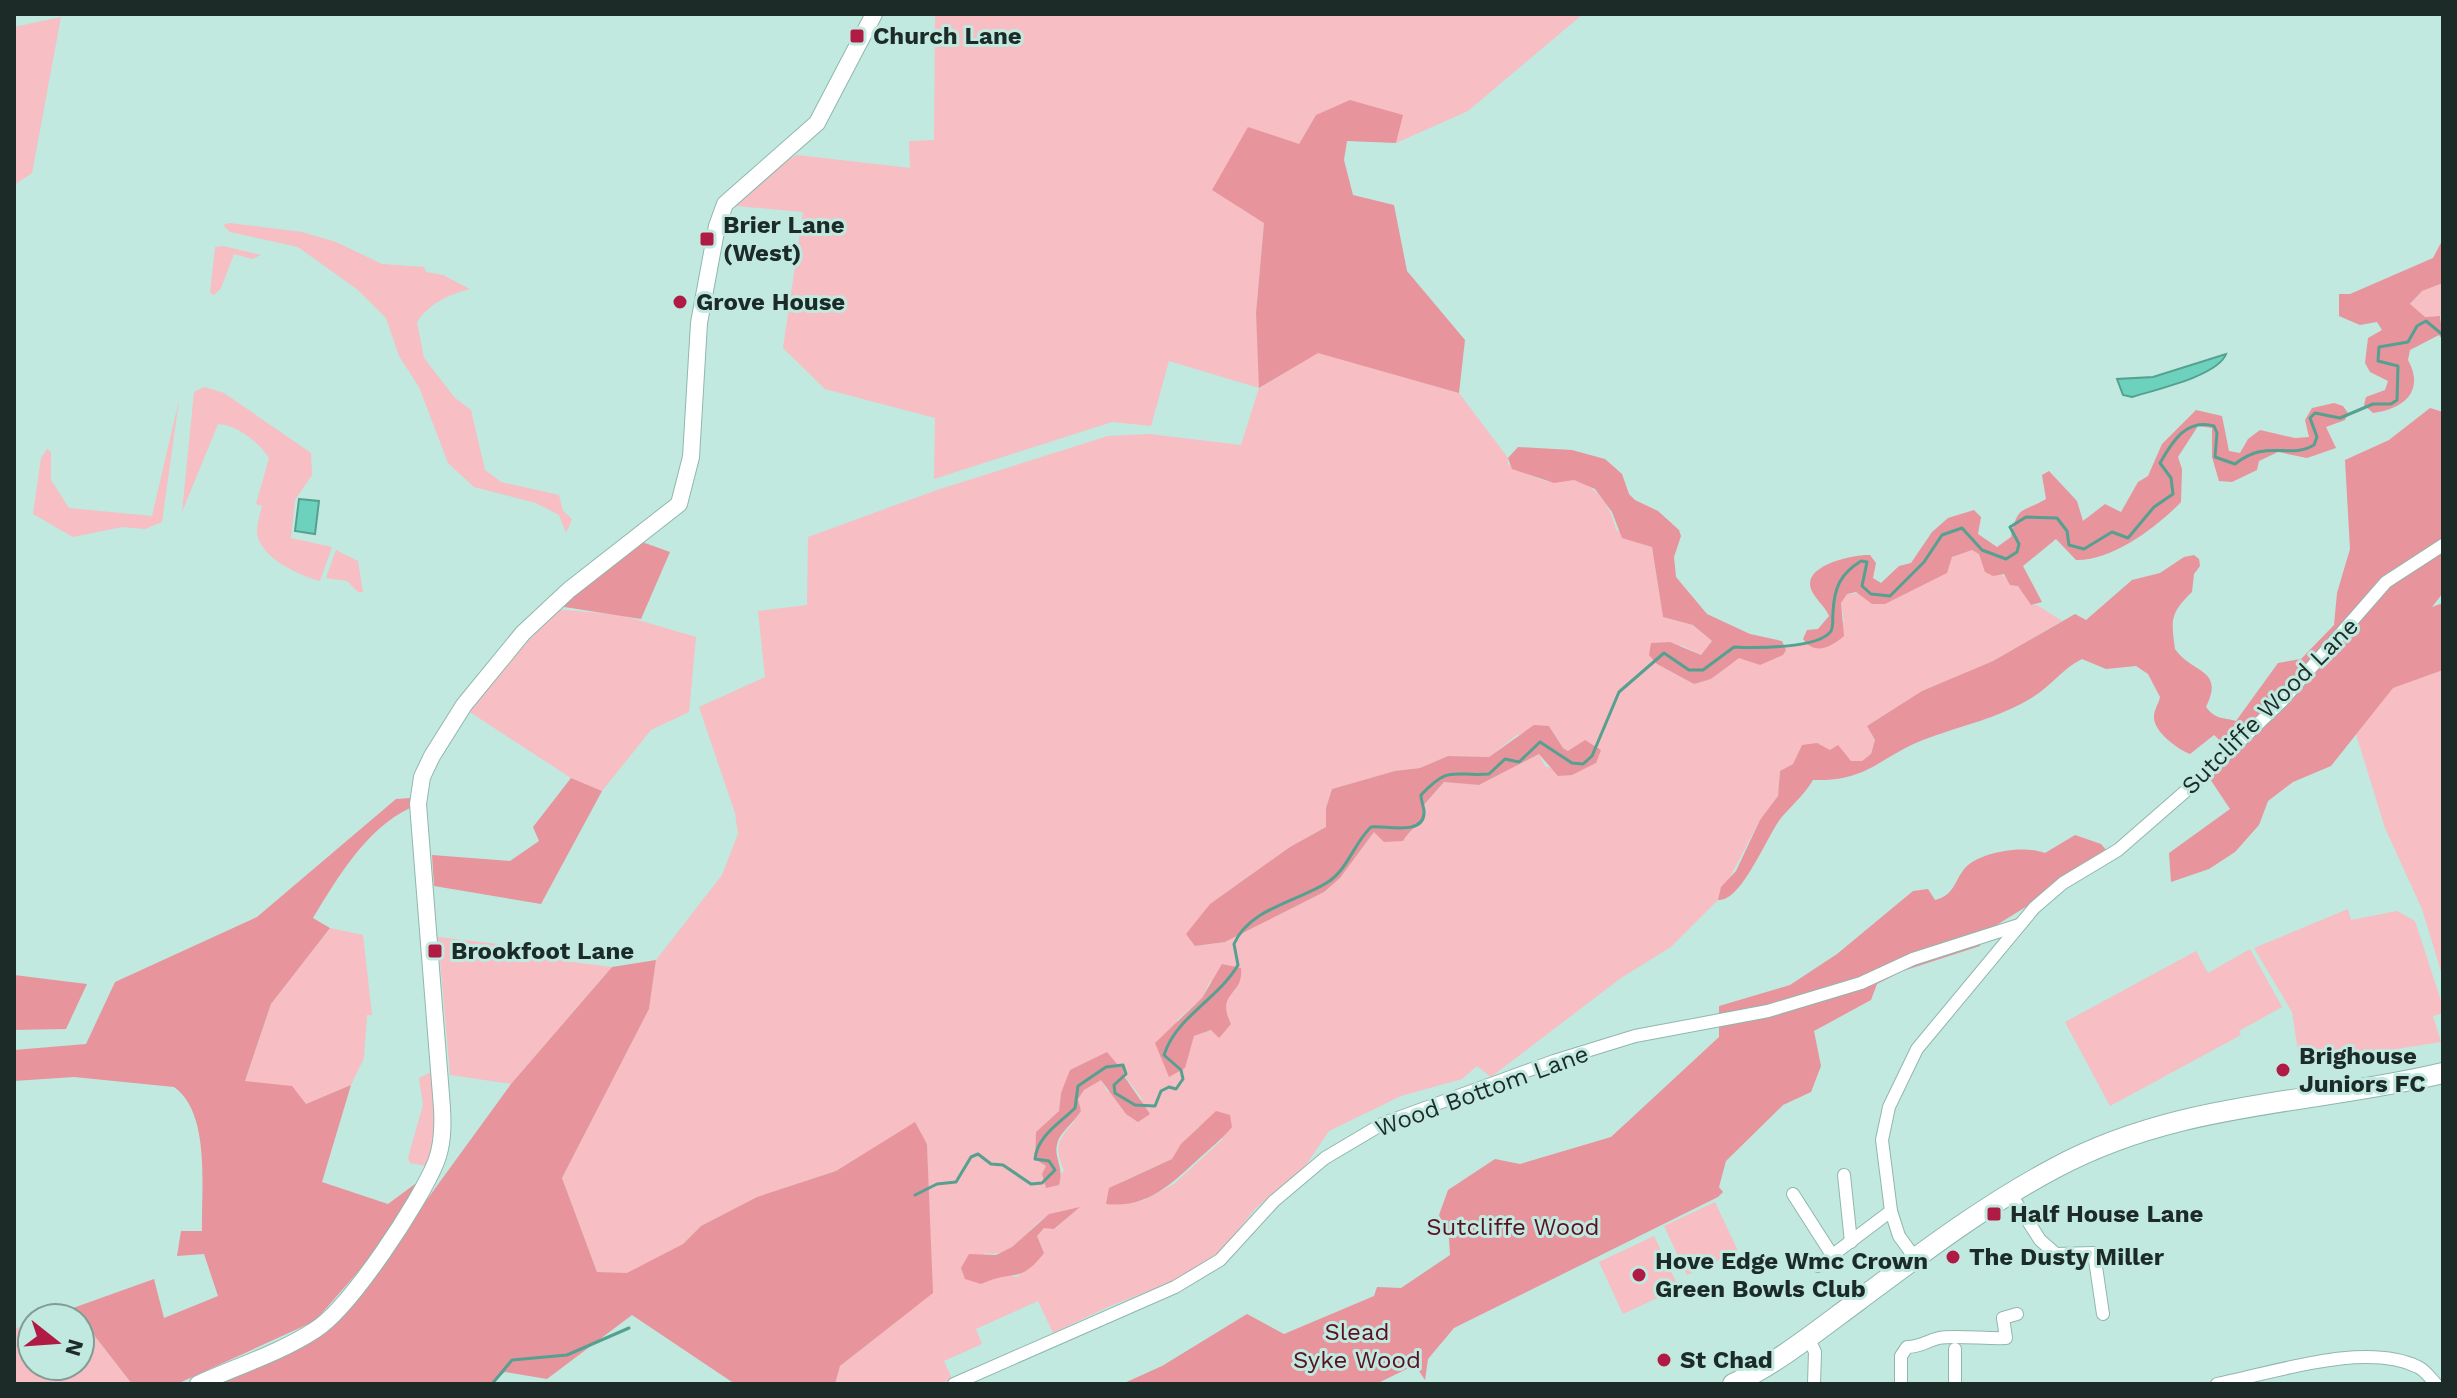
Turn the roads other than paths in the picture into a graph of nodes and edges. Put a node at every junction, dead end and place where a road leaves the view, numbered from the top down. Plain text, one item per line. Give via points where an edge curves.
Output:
1 (874, 14) edge
2 (2443, 545) edge
3 (2019, 925) junction
4 (2443, 1073) edge
5 (1844, 1175) dead end
6 (2010, 1193) junction
7 (1793, 1194) dead end
8 (1891, 1211) junction
9 (2096, 1238) dead end
10 (1851, 1242) junction
11 (2094, 1253) junction
12 (1832, 1255) junction
13 (1915, 1258) junction
14 (1818, 1266) dead end
15 (2017, 1314) dead end
16 (2103, 1314) dead end
17 (1808, 1337) junction
18 (1955, 1349) dead end
19 (198, 1384) edge
20 (954, 1384) edge
21 (1733, 1384) edge
22 (1814, 1384) edge
23 (1901, 1384) edge
24 (1955, 1384) edge
25 (2217, 1384) edge
26 (2436, 1384) edge

1 - 19 street via 817,123 725,204 699,323 691,457 679,504 523,633 464,705 422,777 418,804 443,1134 435,1162 398,1231 331,1317 314,1331
2 - 3 street, Sutcliffe Wood Lane via 2386,582 2228,755 2118,850 2063,883
3 - 8 street via 1907,1067 1889,1107 1882,1140
3 - 20 street, Wood Bottom Lane via 1768,1011 1635,1036 1554,1061 1384,1123 1325,1158 1274,1201 1220,1260 1175,1287
4 - 6 main road via 2166,1122 2121,1137
5 - 10 street
6 - 11 street via 2040,1240 2056,1254
6 - 13 main road
7 - 12 street
8 - 10 street
8 - 13 street via 1899,1236
9 - 11 street
10 - 12 street
11 - 16 street
12 - 14 street
13 - 17 main road
15 - 23 street via 2003,1318 2006,1338 1940,1337 1907,1347 1901,1356
17 - 21 main road
17 - 22 street via 1815,1352
18 - 24 street
25 - 26 street via 2357,1357 2396,1359 2422,1368

